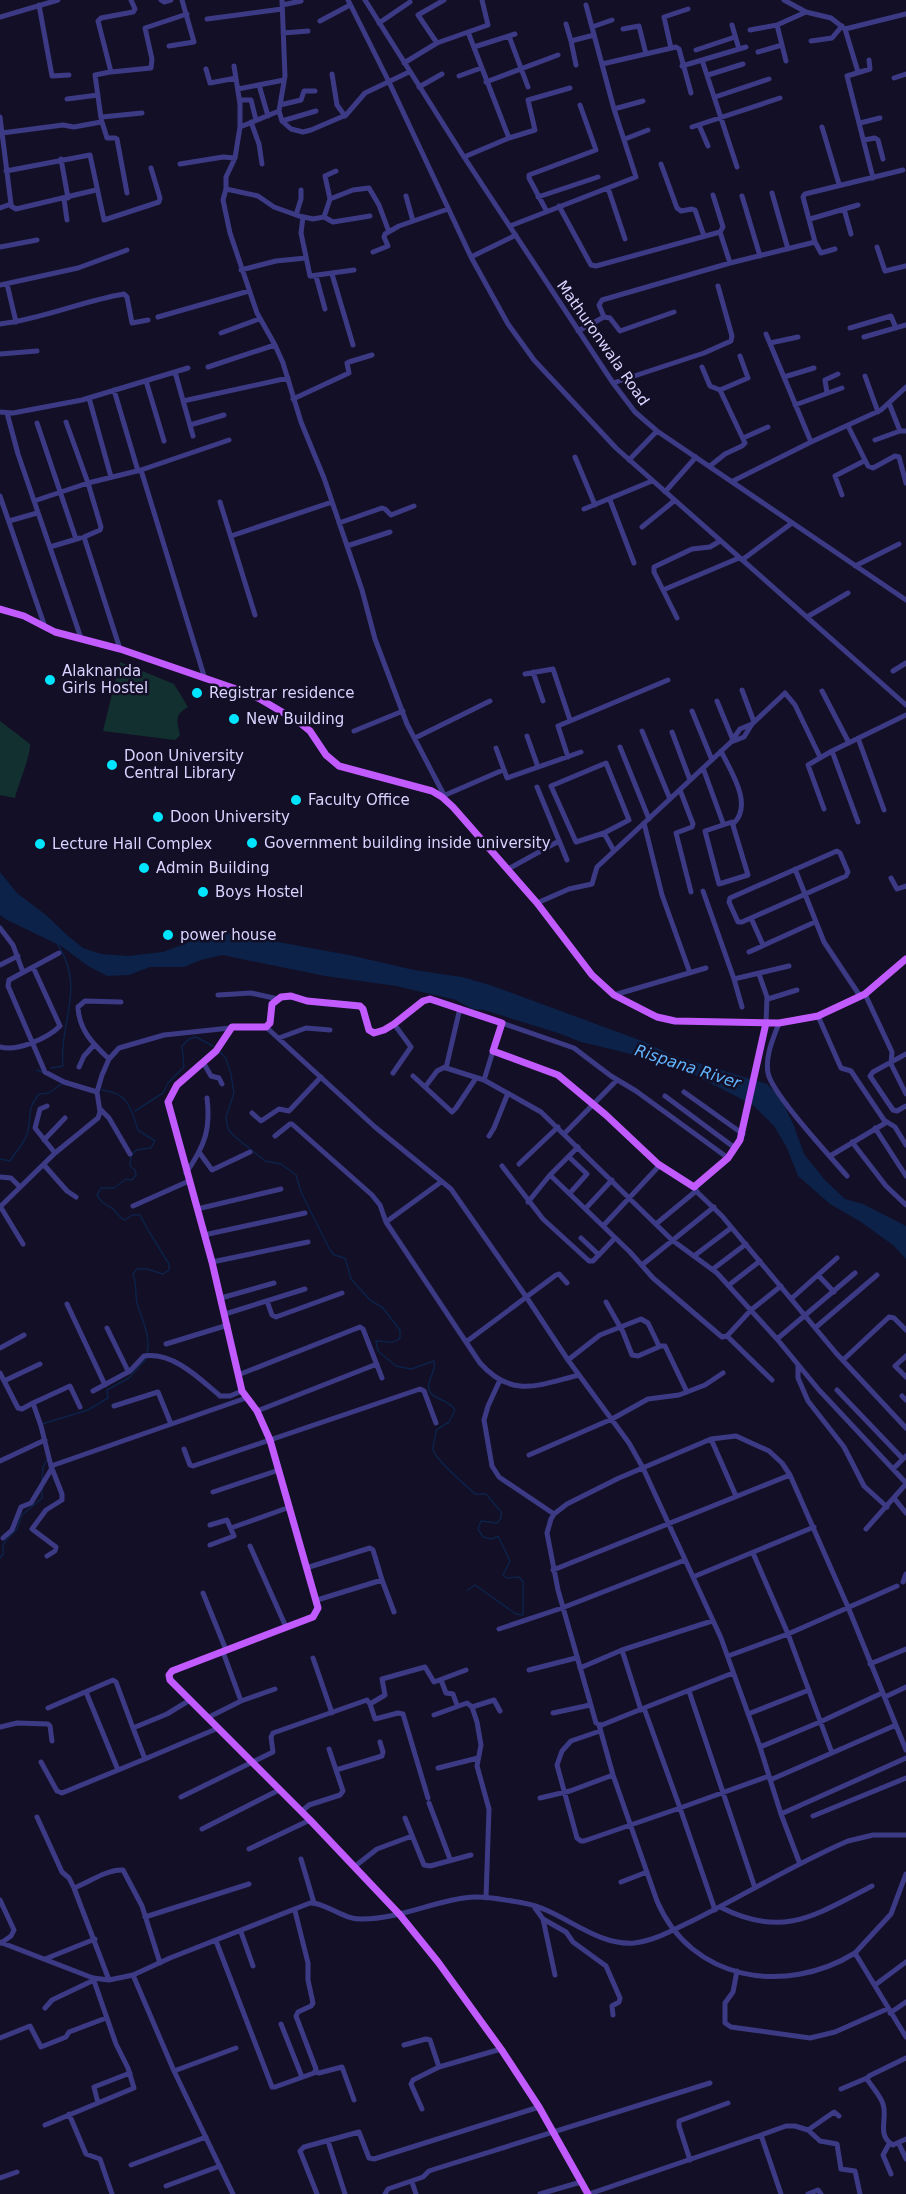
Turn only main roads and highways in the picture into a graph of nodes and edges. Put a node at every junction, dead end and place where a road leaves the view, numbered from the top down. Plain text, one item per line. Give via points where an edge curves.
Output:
1 (0, 609) edge
2 (906, 959) edge
3 (766, 1023) junction
4 (589, 2194) edge

1 - 3 main road via 55,632 120,649 260,699 310,731 339,766 443,796 537,903 592,975 614,995 657,1017 675,1021
2 - 3 main road via 862,995 818,1016
3 - 4 main road via 743,1134 728,1158 695,1189 660,1165 552,1071 493,1051 502,1023 433,1000 426,1000 374,1033 369,1030 360,1006 281,997 272,1004 267,1027 231,1028 216,1051 177,1085 168,1101 238,1375 244,1394 270,1440 318,1608 316,1615 169,1674 170,1680 400,1915 501,2049

